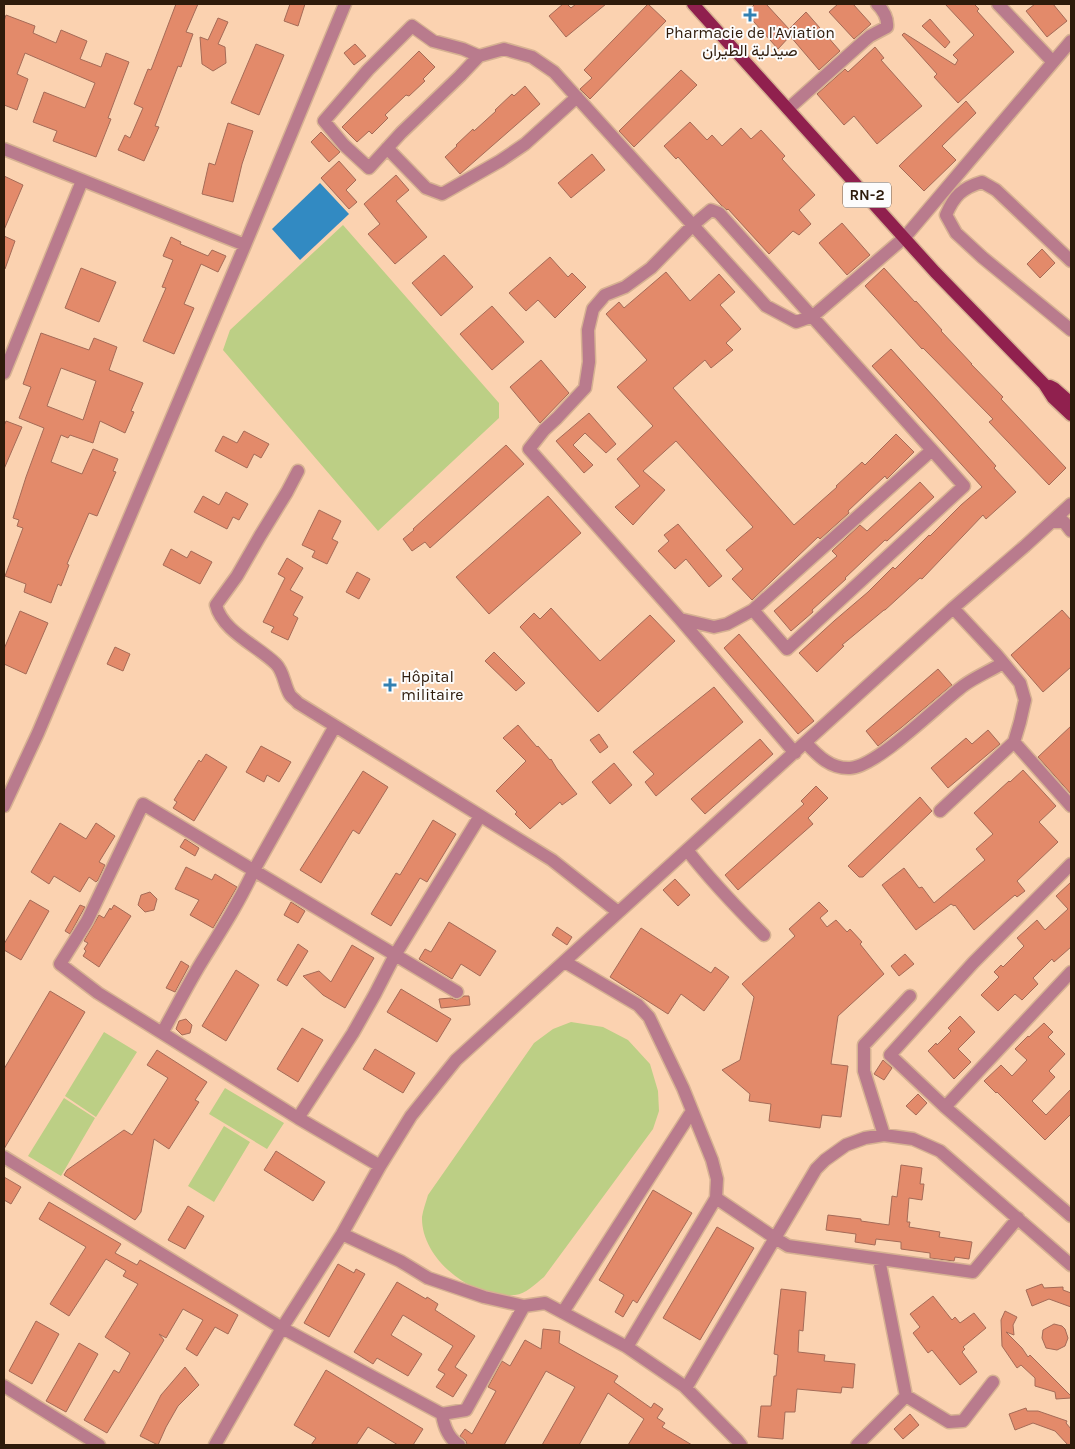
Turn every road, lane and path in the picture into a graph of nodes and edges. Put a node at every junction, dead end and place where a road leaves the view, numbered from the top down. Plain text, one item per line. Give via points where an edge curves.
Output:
1 (345, 4) edge
2 (692, 4) edge
3 (877, 4) edge
4 (998, 4) edge
5 (1071, 41) edge
6 (479, 56) junction
7 (1053, 62) junction
8 (577, 97) junction
9 (788, 109) junction
10 (387, 148) junction
11 (4, 149) edge
12 (82, 181) junction
13 (692, 225) junction
14 (905, 237) junction
15 (245, 245) junction
16 (1071, 261) edge
17 (813, 316) junction
18 (1071, 330) edge
19 (4, 373) edge
20 (1044, 384) junction
21 (1071, 403) edge
22 (1071, 416) edge
23 (932, 450) junction
24 (298, 471) dead end
25 (1071, 504) edge
26 (1071, 520) edge
27 (1052, 522) junction
28 (1071, 531) edge
29 (953, 608) junction
30 (754, 610) junction
31 (680, 619) junction
32 (1003, 663) junction
33 (335, 726) junction
34 (1014, 742) junction
35 (806, 743) junction
36 (795, 753) junction
37 (4, 806) edge
38 (1071, 806) edge
39 (940, 811) dead end
40 (480, 816) junction
41 (687, 850) junction
42 (1071, 864) edge
43 (254, 870) junction
44 (618, 912) junction
45 (764, 935) dead end
46 (394, 955) junction
47 (565, 962) junction
48 (1071, 972) edge
49 (456, 992) dead end
50 (910, 996) dead end
51 (162, 1033) junction
52 (945, 1107) junction
53 (692, 1111) junction
54 (298, 1118) junction
55 (884, 1135) junction
56 (4, 1157) edge
57 (380, 1166) junction
58 (716, 1198) junction
59 (1071, 1216) edge
60 (1018, 1218) junction
61 (342, 1234) junction
62 (775, 1238) junction
63 (879, 1259) junction
64 (1071, 1265) edge
65 (524, 1306) junction
66 (563, 1312) junction
67 (282, 1328) junction
68 (627, 1347) junction
69 (993, 1382) dead end
70 (4, 1386) edge
71 (686, 1388) junction
72 (906, 1396) junction
73 (442, 1414) junction
74 (99, 1445) edge
75 (215, 1445) edge
76 (458, 1445) edge
77 (741, 1445) edge
78 (857, 1445) edge

1 - 15 street
2 - 9 main road, RN-2
3 - 9 street via 886,16 887,27 864,41
4 - 7 street
5 - 7 street
6 - 8 street via 504,49 532,57 554,72
6 - 10 street
6 - 10 street via 433,41 412,26 368,70 324,121 369,168
7 - 14 street
8 - 10 street via 525,144 442,194 426,188
8 - 13 street
9 - 14 main road, RN-2
11 - 12 street
12 - 15 street
12 - 19 street
13 - 17 street via 766,306 796,322
13 - 17 street via 711,210 719,213
13 - 31 street via 651,268 624,287 604,295 593,309 588,330 589,362 584,388 529,449
14 - 17 street
14 - 20 main road, RN-2
15 - 37 street
16 - 18 street via 996,190 982,182 969,186 952,201 946,215 956,233
17 - 23 street
20 - 21 main road, RN-2
20 - 22 main road, RN-2
23 - 30 street
23 - 30 street via 964,486 787,649
24 - 33 street via 237,576 216,605 218,614 227,625 277,664 290,696
25 - 27 street
26 - 27 street via 1063,516
27 - 28 street via 1064,522
27 - 29 street
29 - 32 street
29 - 35 street
30 - 31 street via 714,627
31 - 36 street
32 - 34 street via 1020,683 1025,700
32 - 35 street via 965,685 871,761 851,768 836,766 822,760
33 - 40 street
33 - 43 street
34 - 38 street
34 - 39 street
35 - 36 street
36 - 41 street
40 - 44 street via 552,860
40 - 46 street
41 - 44 street
41 - 45 street
42 - 52 street via 973,963 890,1055
43 - 46 street
43 - 51 street
43 - 51 street via 143,804 87,921 60,964
44 - 47 street
46 - 49 street
46 - 54 street via 371,1002
47 - 53 street via 638,1005 649,1017
47 - 57 street via 456,1060 411,1116
48 - 52 street
50 - 55 street via 864,1045 864,1071
51 - 54 street
52 - 59 street
53 - 58 street via 712,1160 717,1179
53 - 66 street
54 - 57 street
55 - 60 street via 913,1139 940,1151
55 - 62 street via 846,1145 825,1160 816,1169
56 - 67 street
57 - 61 street
58 - 62 street
58 - 68 street
60 - 63 street via 972,1272
60 - 64 street
61 - 65 street via 428,1278 484,1297
61 - 67 street
62 - 63 street via 788,1246
62 - 71 street
63 - 72 street
65 - 66 street via 545,1303
65 - 73 street via 466,1410
66 - 68 street
67 - 73 street
67 - 75 street
68 - 71 street
69 - 72 street via 963,1421 949,1422
70 - 74 street
71 - 77 street
72 - 78 street
73 - 76 street via 444,1426

